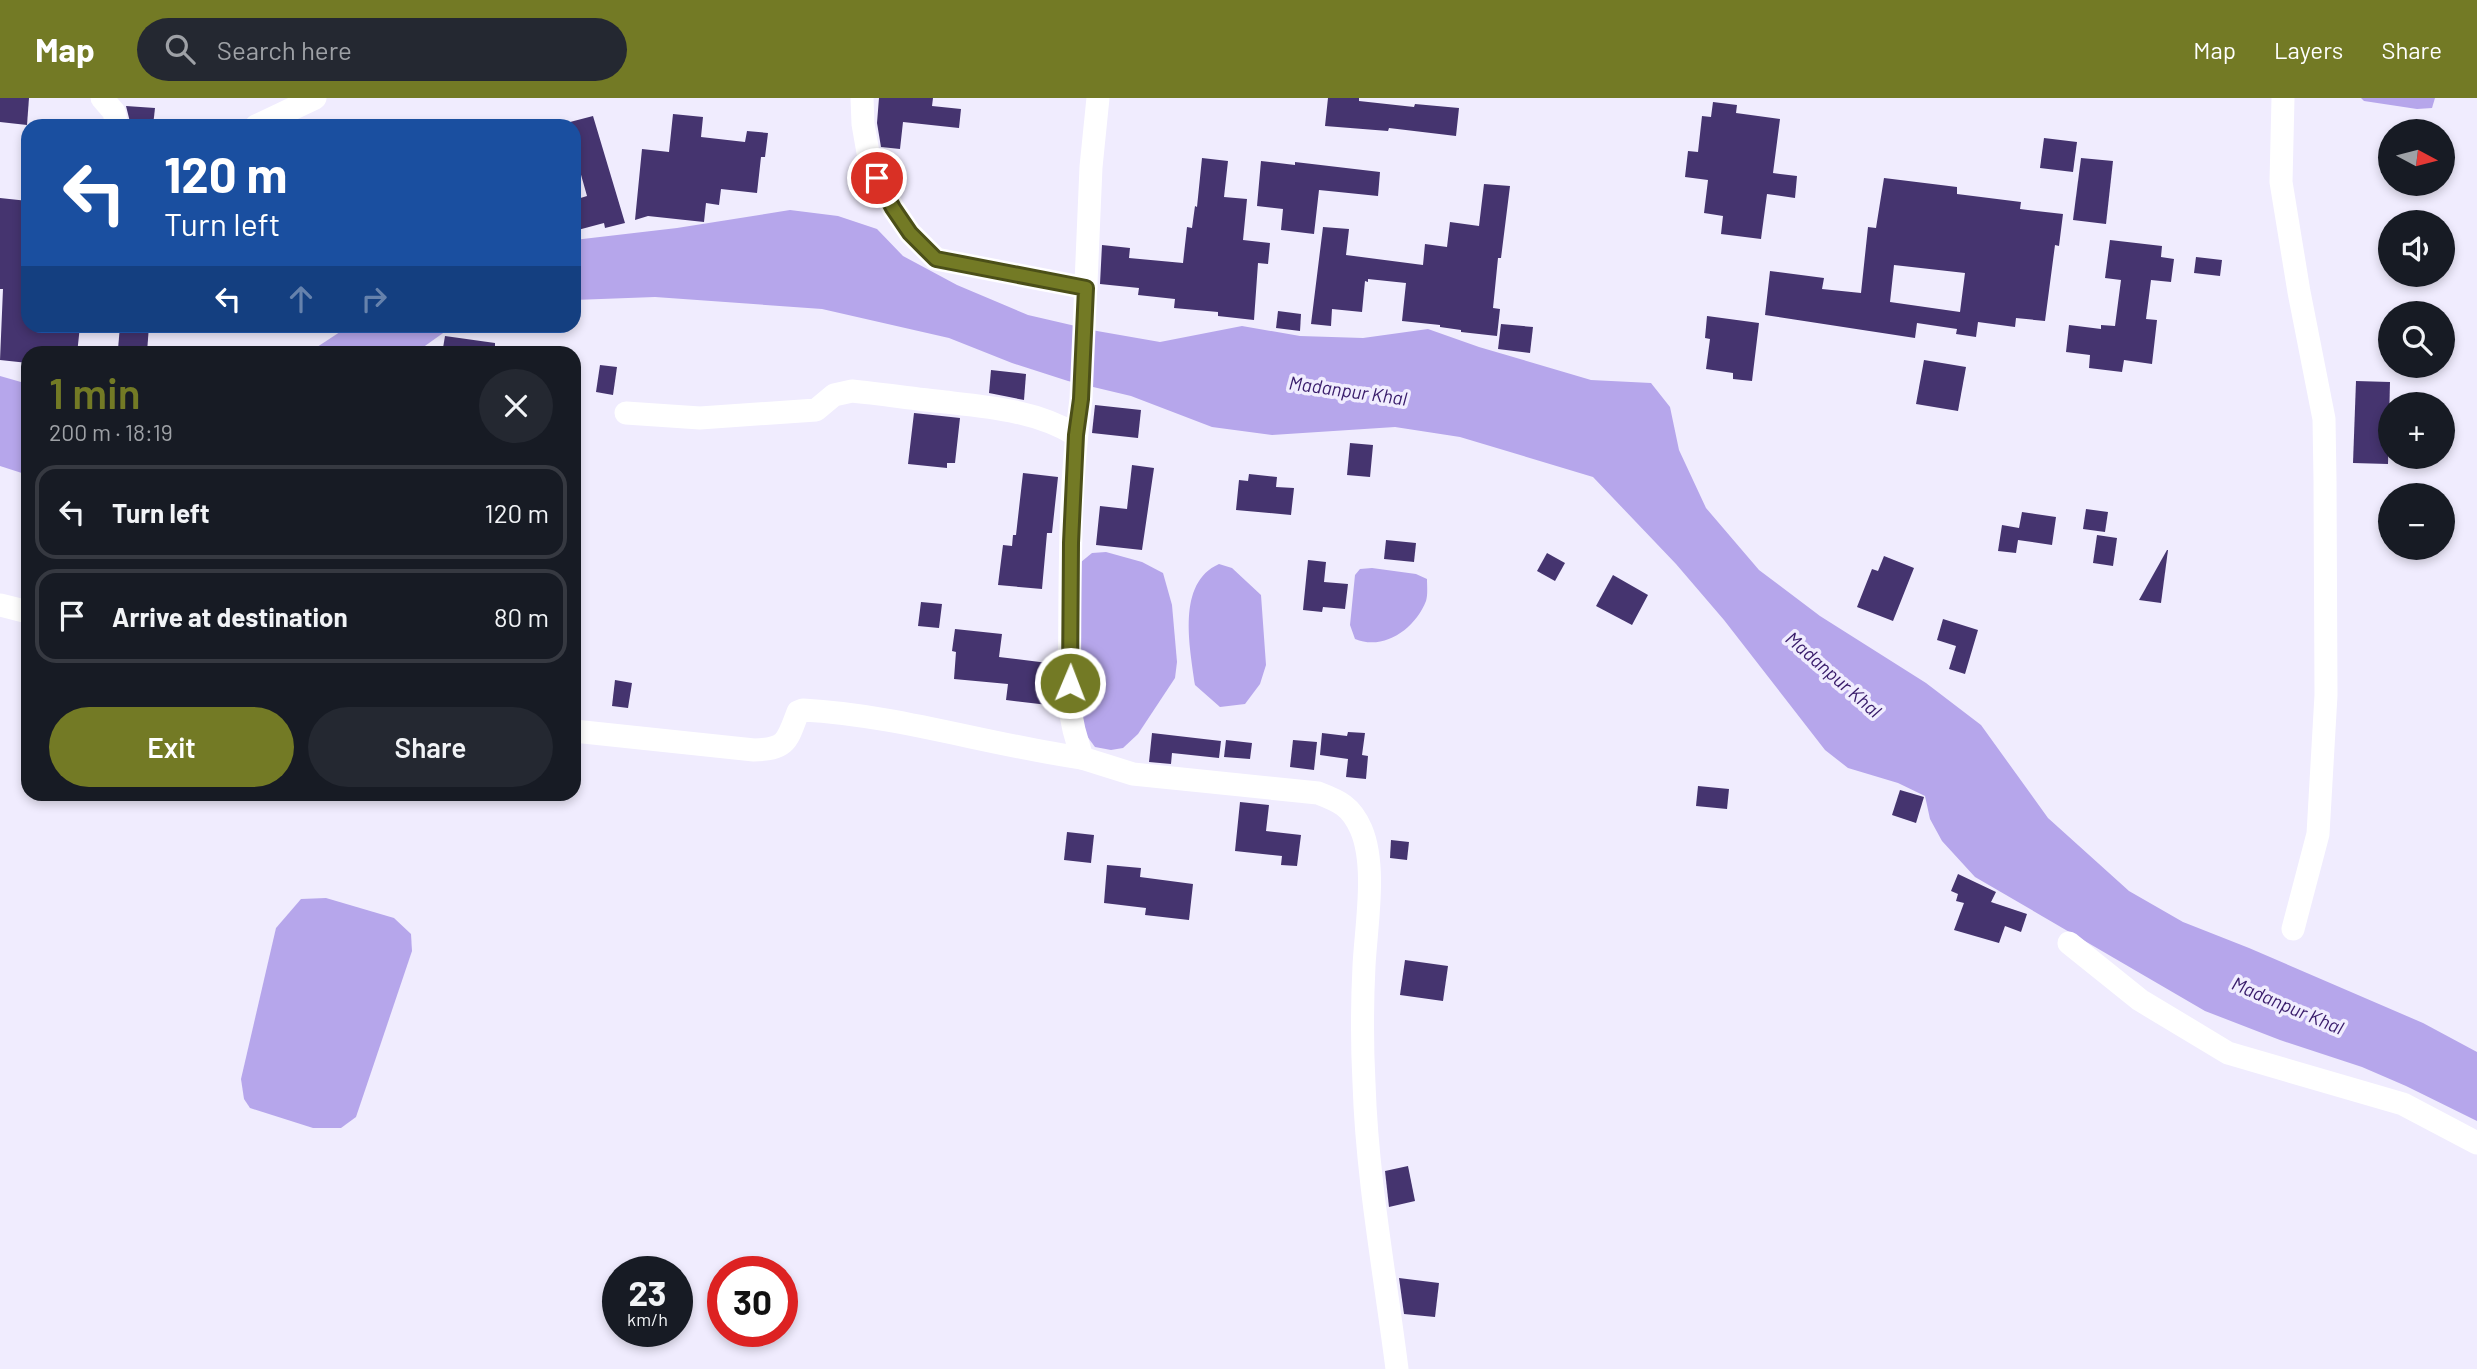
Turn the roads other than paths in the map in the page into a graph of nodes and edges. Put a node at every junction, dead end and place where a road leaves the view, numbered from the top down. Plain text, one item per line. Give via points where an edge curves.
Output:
1 (102, 98) edge
2 (315, 98) edge
3 (862, 98) edge
4 (1098, 98) edge
5 (2283, 98) edge
6 (116, 119) edge
7 (271, 119) edge
8 (1086, 288) junction
9 (626, 413) dead end
10 (1076, 435) junction
11 (0, 605) edge
12 (21, 610) edge
13 (581, 732) edge
14 (1082, 758) junction
15 (2293, 929) dead end
16 (2069, 943) dead end
17 (2477, 1143) edge
18 (1397, 1369) edge

1 - 6 street
2 - 7 street
3 - 8 street via 870,164 910,233 936,259
4 - 8 street
5 - 15 street via 2281,182 2324,419 2325,480 2326,695 2318,834
8 - 10 street
9 - 10 street via 700,418 816,410 834,395 852,391 1031,415
10 - 14 street via 1069,705
11 - 12 street
13 - 14 street via 775,750 785,743 803,710
14 - 18 street via 1133,774 1318,793 1344,803 1361,829 1369,868 1364,964 1366,1144
16 - 17 street via 2140,1000 2228,1052 2403,1104

